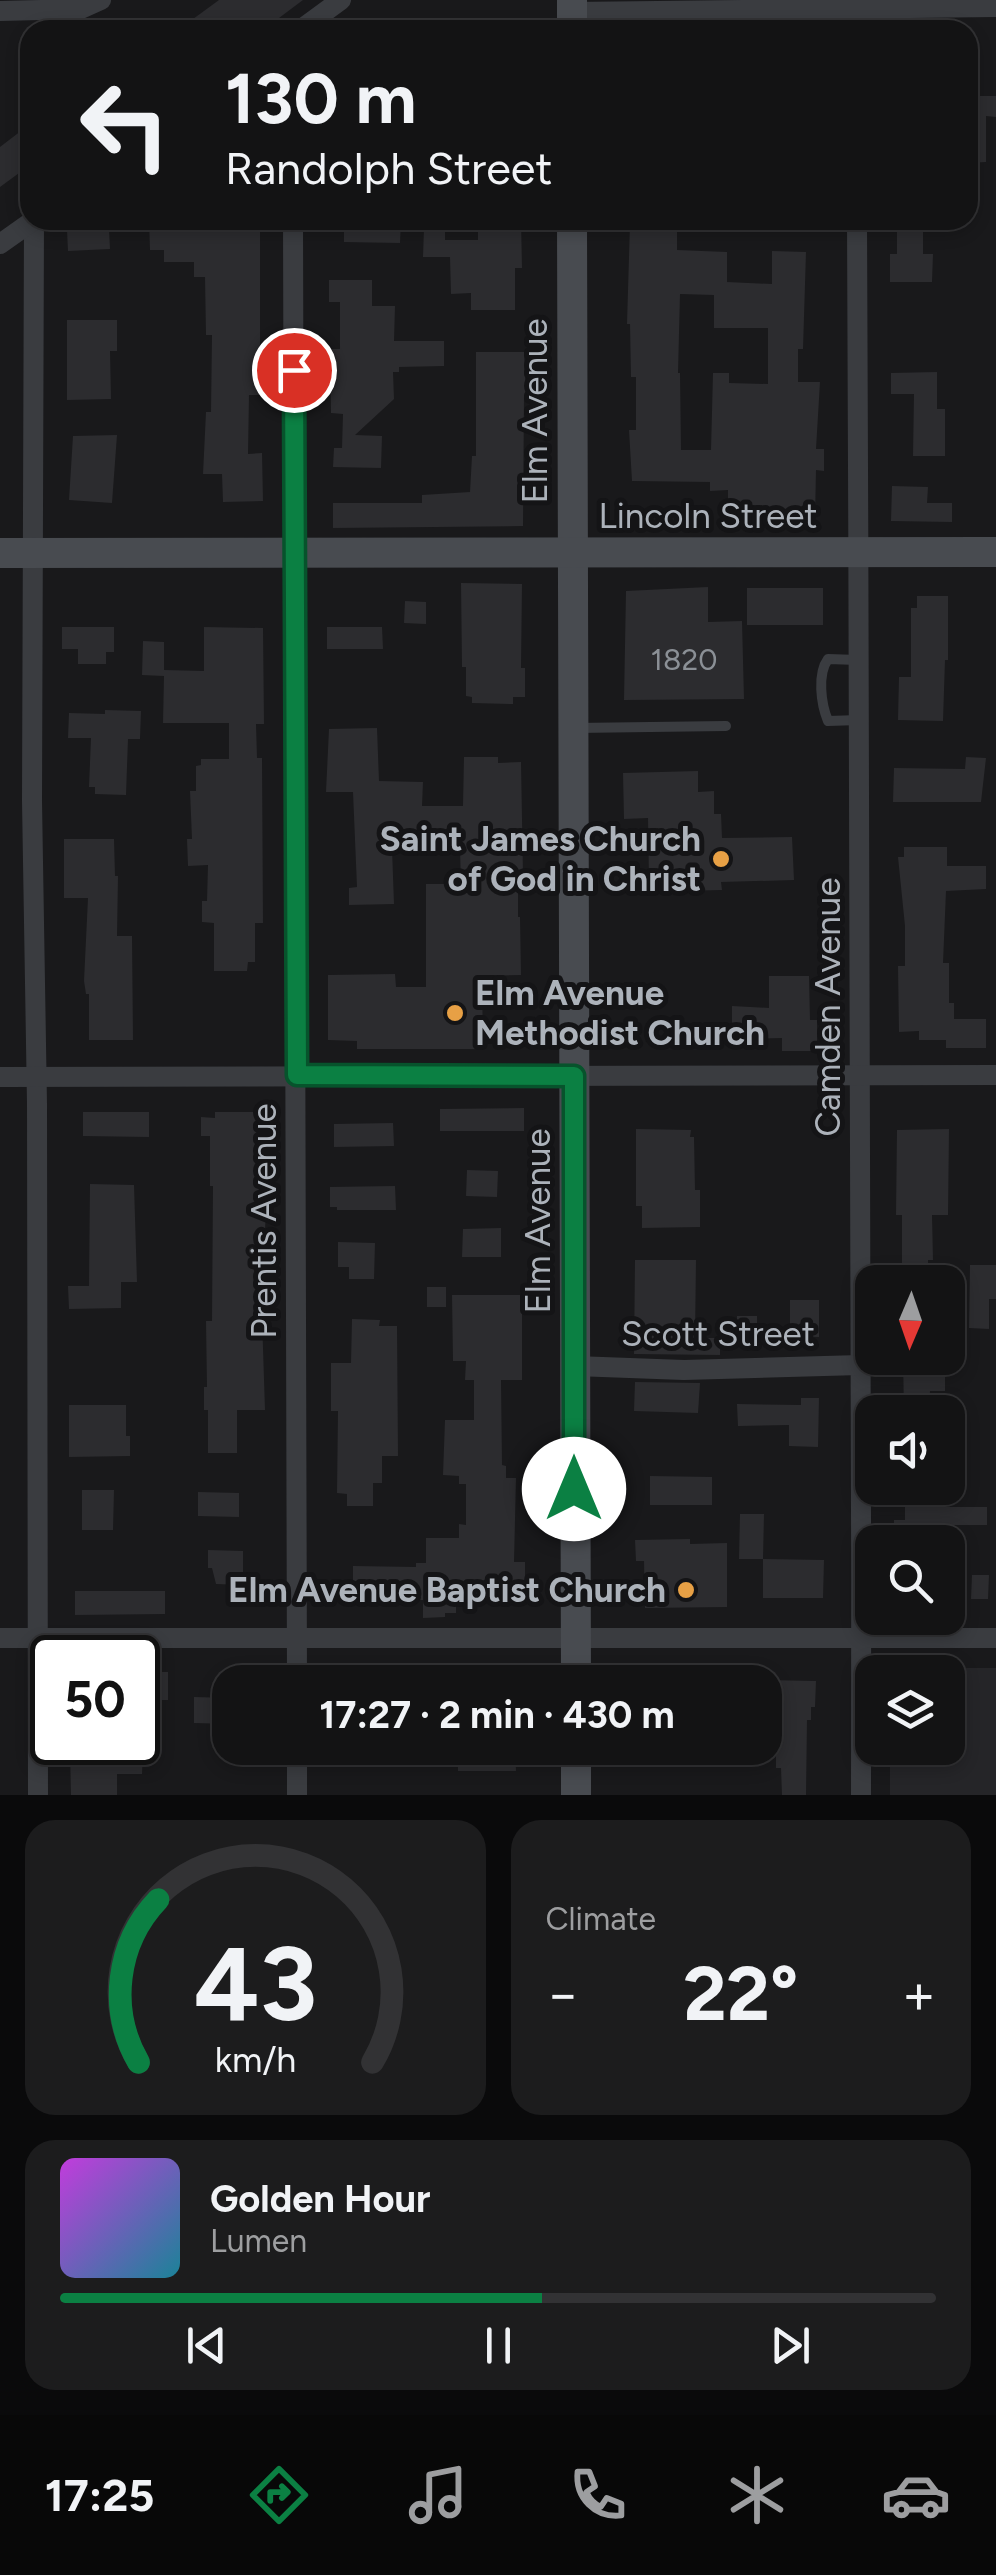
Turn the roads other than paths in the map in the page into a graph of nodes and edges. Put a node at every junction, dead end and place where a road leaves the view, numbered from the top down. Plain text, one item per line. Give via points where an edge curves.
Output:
1 (341, 0) edge
2 (91, 5) edge
3 (996, 8) edge
4 (0, 12) edge
5 (857, 13) edge
6 (572, 14) edge
7 (314, 20) edge
8 (34, 230) edge
9 (294, 230) edge
10 (572, 230) edge
11 (858, 230) edge
12 (996, 552) edge
13 (295, 553) junction
14 (573, 553) junction
15 (0, 554) edge
16 (34, 554) junction
17 (857, 554) junction
18 (858, 660) junction
19 (859, 720) junction
20 (726, 726) dead end
21 (574, 728) junction
22 (297, 1075) junction
23 (996, 1075) edge
24 (574, 1076) junction
25 (861, 1076) junction
26 (37, 1077) junction
27 (0, 1078) edge
28 (860, 1265) edge
29 (855, 1365) edge
30 (575, 1366) junction
31 (860, 1375) edge
32 (38, 1635) edge
33 (0, 1638) edge
34 (30, 1638) edge
35 (160, 1638) edge
36 (297, 1638) junction
37 (862, 1638) junction
38 (996, 1638) edge
39 (576, 1640) junction
40 (297, 1665) edge
41 (576, 1665) edge
42 (38, 1765) edge
43 (297, 1765) edge
44 (576, 1765) edge
45 (38, 1795) edge
46 (297, 1795) edge
47 (576, 1795) edge
48 (861, 1795) edge

1 - 7 street
2 - 4 street
3 - 5 street
5 - 6 street
8 - 16 street
9 - 13 street, Prentis Avenue
10 - 14 main road, Elm Avenue
11 - 17 street, Camden Avenue
12 - 17 main road, Lincoln Street
13 - 14 main road, Lincoln Street
13 - 16 main road, Lincoln Street
13 - 22 street, Prentis Avenue
14 - 17 main road, Lincoln Street
14 - 21 main road, Elm Avenue
15 - 16 main road, Lincoln Street
16 - 26 street
17 - 18 street, Camden Avenue
18 - 19 street, Camden Avenue
18 - 19 lane via 828,659 822,667 822,708 828,721
19 - 25 street, Camden Avenue
20 - 21 lane
21 - 24 main road, Elm Avenue
22 - 24 street
22 - 26 street
22 - 36 street, Prentis Avenue
23 - 25 street
24 - 25 street
24 - 30 main road, Elm Avenue
25 - 28 street, Camden Avenue
26 - 27 street
26 - 32 street
29 - 30 street, Scott Street
30 - 39 main road, Elm Avenue
31 - 37 street, Camden Avenue
33 - 34 street
35 - 36 street
36 - 39 street
36 - 40 street, Prentis Avenue
37 - 38 street
37 - 39 street
37 - 48 street, Camden Avenue
39 - 41 main road, Elm Avenue
42 - 45 street
43 - 46 street
44 - 47 main road

